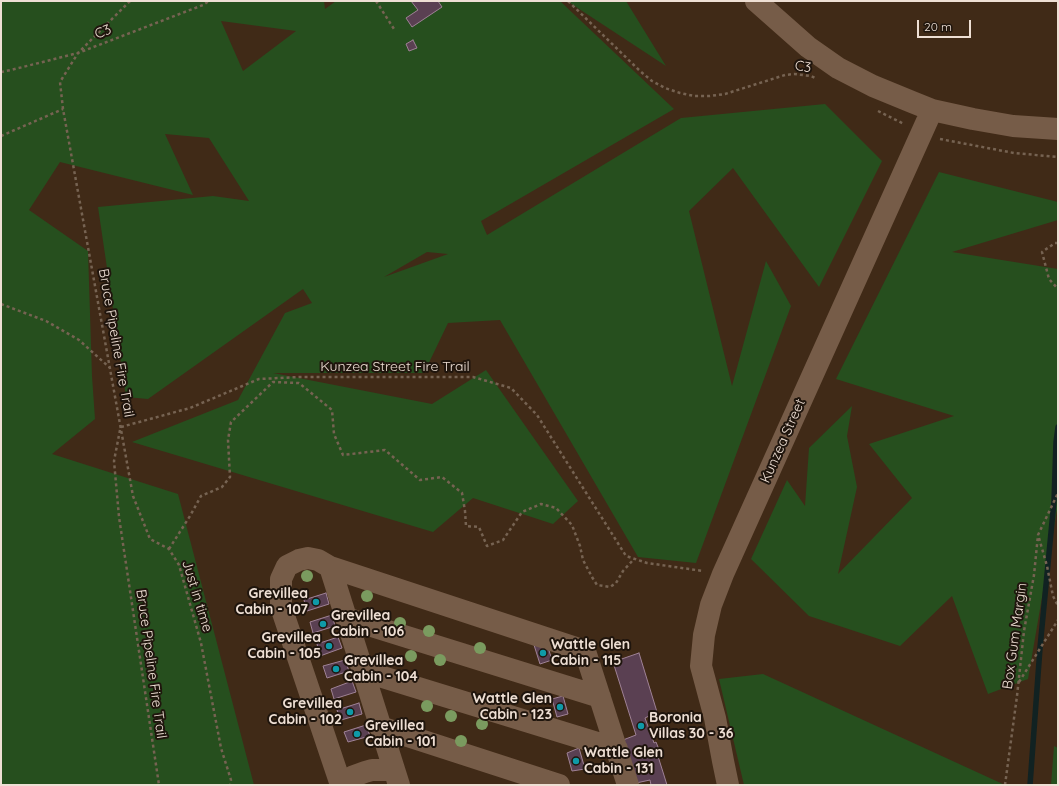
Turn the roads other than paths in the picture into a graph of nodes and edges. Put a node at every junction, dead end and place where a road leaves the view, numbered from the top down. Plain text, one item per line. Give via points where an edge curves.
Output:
1 (756, 1) edge
2 (932, 110) junction
3 (1058, 129) edge
4 (330, 567) junction
5 (346, 618) junction
6 (363, 671) junction
7 (600, 697) junction
8 (380, 727) junction
9 (617, 749) junction
10 (399, 781) edge
11 (341, 784) edge
12 (559, 785) edge
13 (628, 785) edge
14 (728, 785) edge

1 - 2 street via 808,47 838,68 873,86
2 - 3 street via 1013,126
2 - 14 street, Kunzea Street via 711,605 704,635 701,666 715,718
4 - 5 street
4 - 7 street via 585,651
4 - 11 street via 308,558 287,566 281,579 281,607
5 - 6 street
5 - 7 street
6 - 8 street
6 - 9 street
7 - 9 street
8 - 10 street
8 - 12 street
9 - 13 street
10 - 11 street via 387,770 372,770

